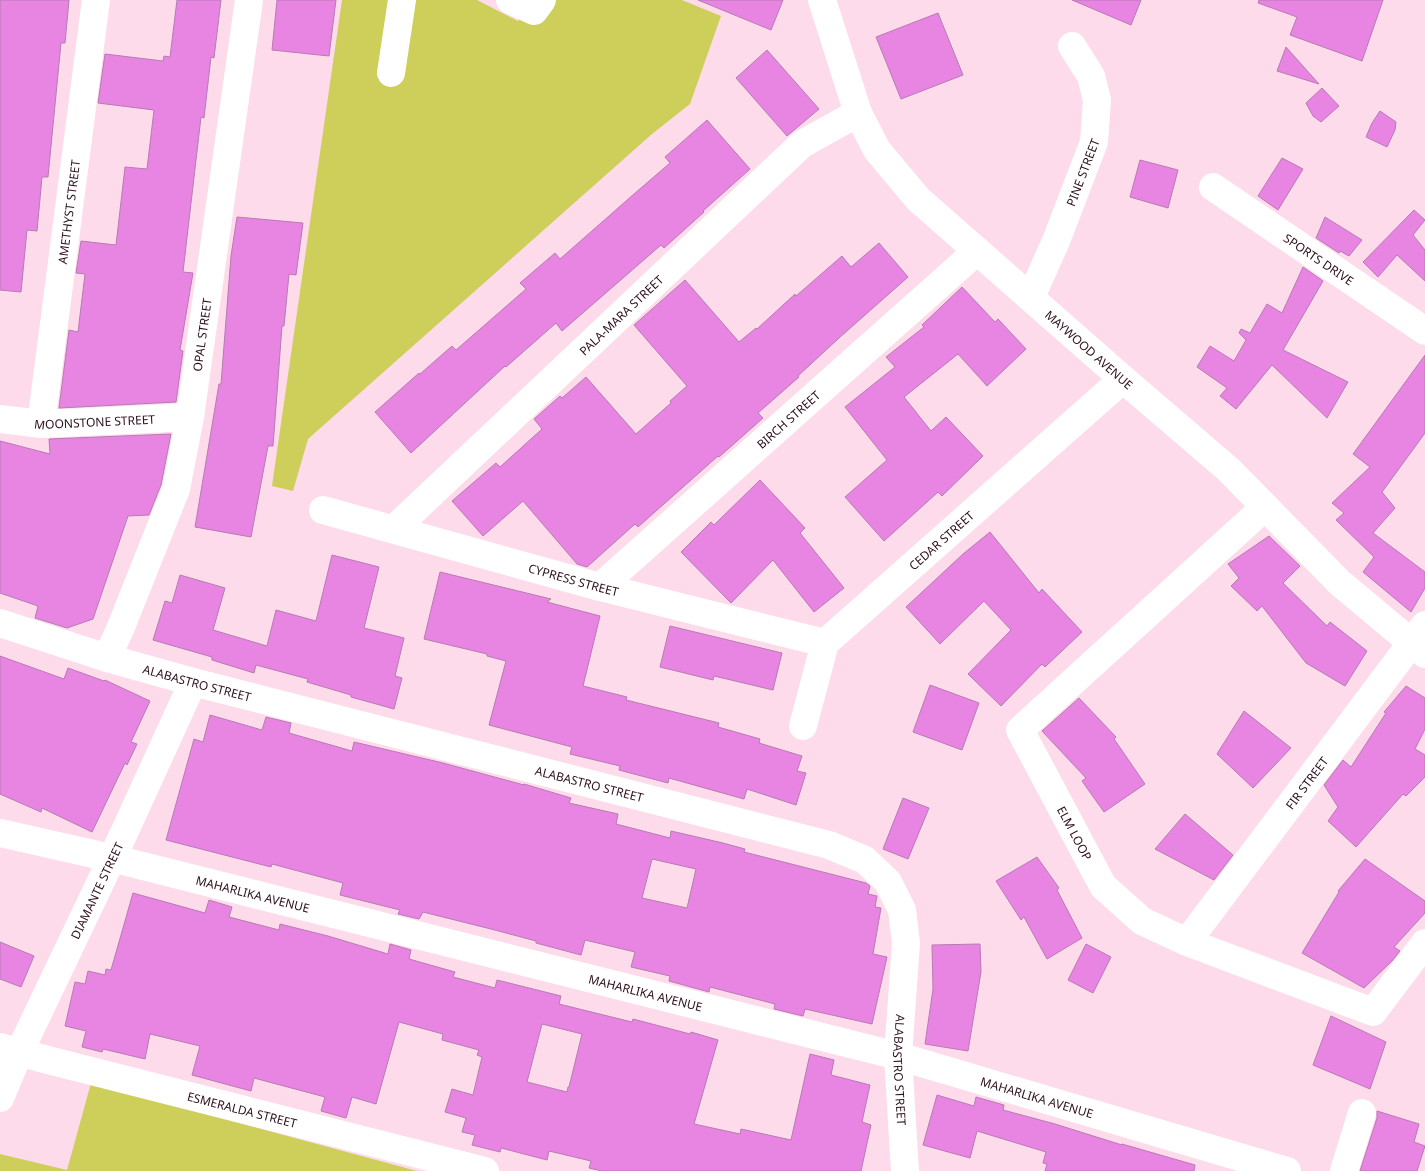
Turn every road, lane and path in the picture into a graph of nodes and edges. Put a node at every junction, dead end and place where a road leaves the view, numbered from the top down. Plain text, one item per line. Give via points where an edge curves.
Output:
1 (96, 0) edge
2 (249, 0) edge
3 (402, 0) edge
4 (510, 0) edge
5 (542, 0) edge
6 (822, 0) edge
7 (1072, 46) dead end
8 (391, 73) dead end
9 (858, 113) junction
10 (1213, 187) dead end
11 (977, 251) junction
12 (1031, 297) junction
13 (1425, 331) edge
14 (1123, 379) junction
15 (190, 417) junction
16 (0, 419) edge
17 (41, 424) junction
18 (1265, 507) junction
19 (323, 510) dead end
20 (394, 529) junction
21 (600, 588) junction
22 (0, 623) edge
23 (1420, 641) edge
24 (825, 643) junction
25 (107, 658) junction
26 (193, 682) junction
27 (803, 726) dead end
28 (0, 833) edge
29 (111, 858) junction
30 (1187, 942) junction
31 (1425, 943) edge
32 (10, 1050) edge
33 (898, 1056) junction
34 (0, 1098) edge
35 (1362, 1113) dead end
36 (485, 1171) edge
37 (905, 1171) edge
38 (1287, 1171) edge
39 (1344, 1171) edge

1 - 17 street, AMETHYST STREET
2 - 15 street, OPAL STREET
3 - 8 street
4 - 5 street via 534,10
6 - 9 street, MAYWOOD AVENUE
7 - 12 street, PINE STREET via 1092,76 1096,100 1094,142
9 - 11 street, MAYWOOD AVENUE via 877,150 918,199
9 - 20 street, PALA-MARA STREET via 802,144
10 - 13 street, SPORTS DRIVE
11 - 12 street, MAYWOOD AVENUE
11 - 21 street, BIRCH STREET
12 - 14 street, MAYWOOD AVENUE
14 - 18 street, MAYWOOD AVENUE via 1229,470
14 - 24 street, CEDAR STREET
15 - 17 street, MOONSTONE STREET
15 - 25 street, OPAL STREET via 176,489
16 - 17 street, MOONSTONE STREET
18 - 23 street, MAYWOOD AVENUE via 1340,583
18 - 30 street, ELM LOOP via 1020,730 1103,886 1142,922
19 - 20 street, CYPRESS STREET
20 - 21 street, CYPRESS STREET
21 - 24 street, CYPRESS STREET
22 - 25 street, ALABASTRO STREET
23 - 30 street, FIR STREET
24 - 27 street
25 - 26 street, ALABASTRO STREET
26 - 29 street, DIAMANTE STREET
26 - 33 street, ALABASTRO STREET via 829,845 864,860 888,882 902,910 906,943
28 - 29 street, MAHARLIKA AVENUE
29 - 32 street, DIAMANTE STREET
29 - 33 street, MAHARLIKA AVENUE
30 - 31 street, ELM LOOP via 1372,1012
32 - 34 street, DIAMANTE STREET
32 - 36 street, ESMERALDA STREET
33 - 37 street, ALABASTRO STREET
33 - 38 street, MAHARLIKA AVENUE
35 - 39 street

